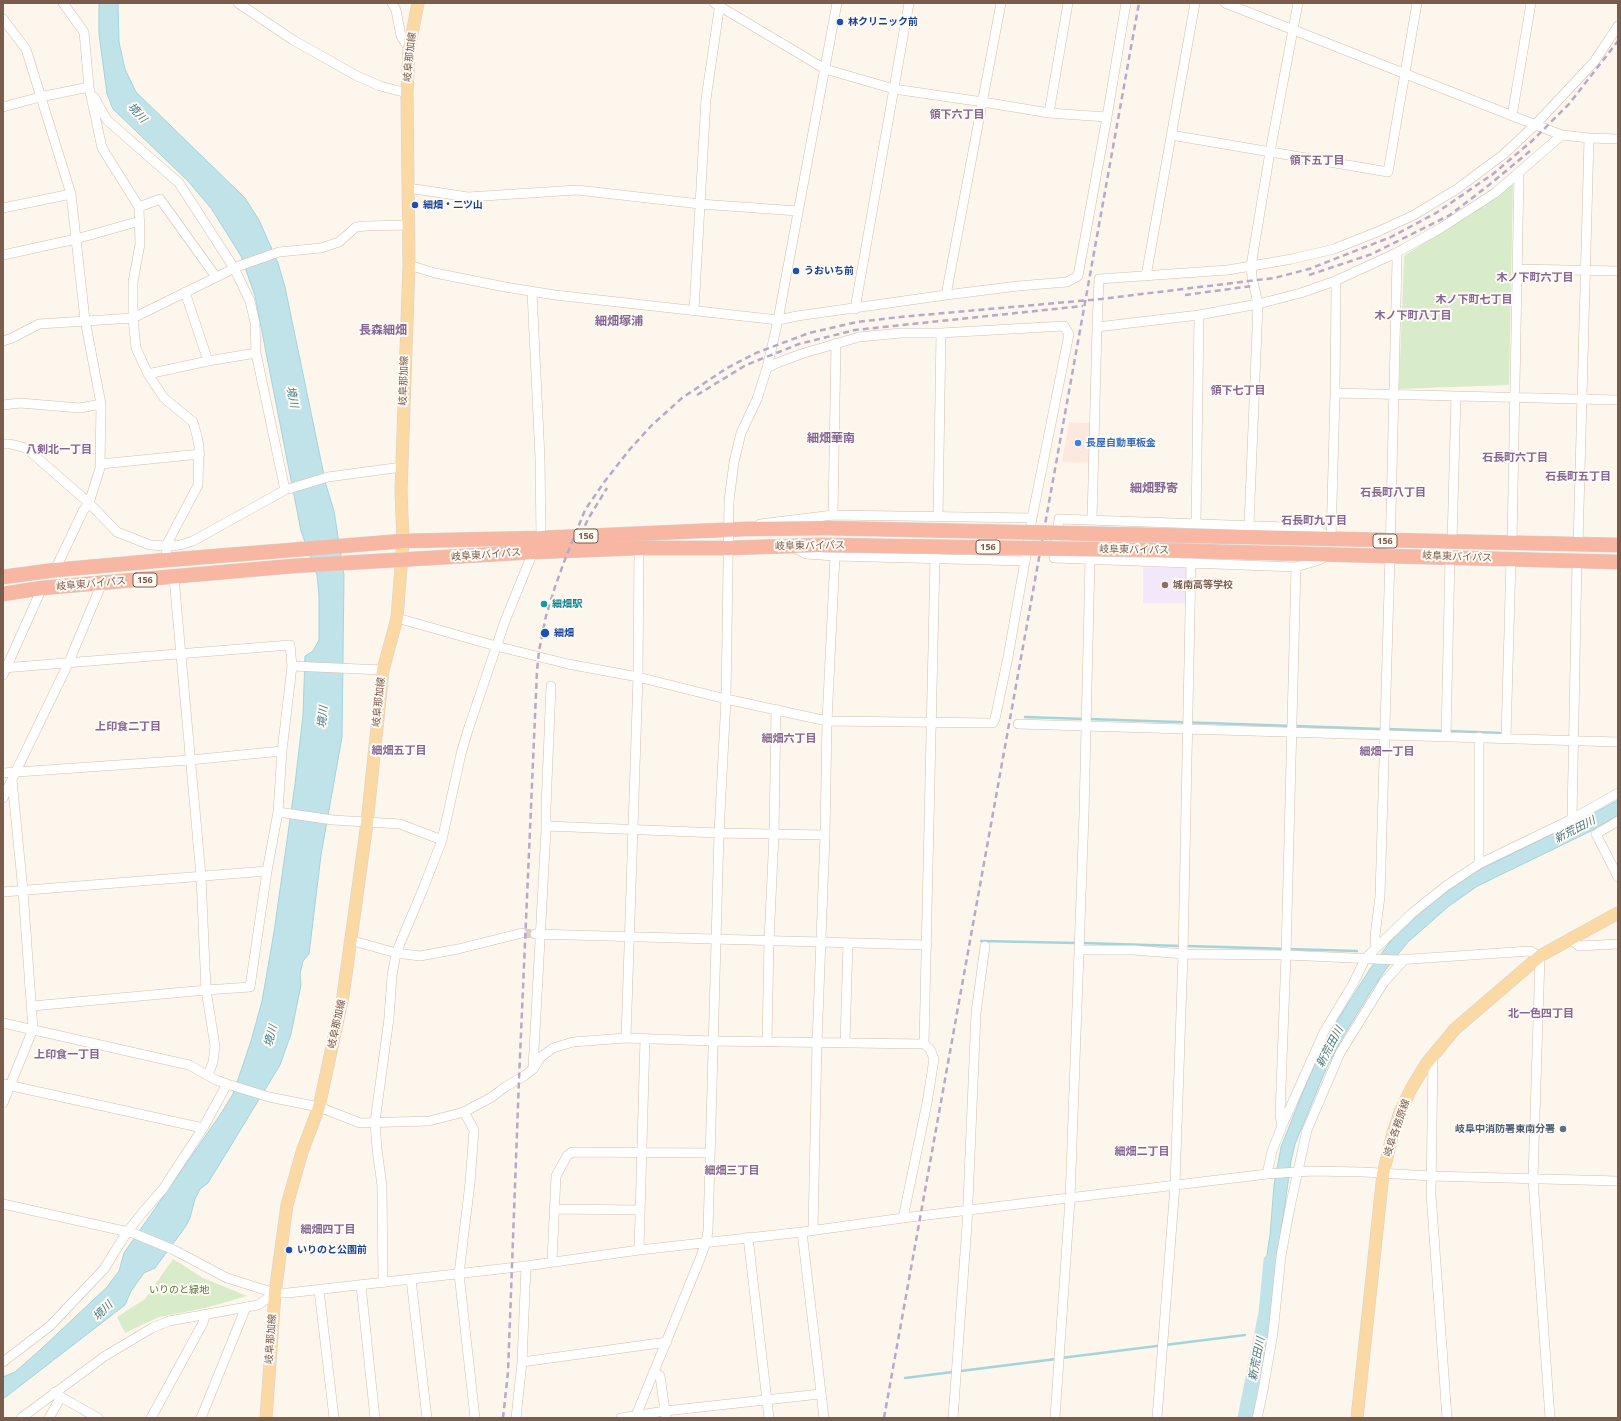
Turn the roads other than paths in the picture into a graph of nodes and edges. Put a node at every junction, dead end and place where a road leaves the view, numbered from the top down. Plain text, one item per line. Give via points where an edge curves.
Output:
1 (62, 3) edge
2 (238, 3) edge
3 (392, 3) edge
4 (418, 3) edge
5 (837, 3) edge
6 (909, 3) edge
7 (1001, 3) edge
8 (1068, 3) edge
9 (1126, 3) edge
10 (1195, 3) edge
11 (1225, 3) edge
12 (1298, 3) edge
13 (1417, 3) edge
14 (1531, 3) edge
15 (718, 4) edge
16 (3, 19) edge
17 (1618, 26) edge
18 (1293, 30) junction
19 (409, 49) junction
20 (825, 69) junction
21 (1405, 74) junction
22 (89, 87) junction
23 (894, 89) junction
24 (407, 93) junction
25 (40, 97) junction
26 (983, 102) junction
27 (3, 107) edge
28 (1049, 114) junction
29 (1512, 116) junction
30 (1107, 117) junction
31 (1535, 125) junction
32 (1171, 135) junction
33 (1562, 135) junction
34 (1589, 138) junction
35 (1618, 139) edge
36 (1270, 152) junction
37 (1519, 173) junction
38 (408, 188) junction
39 (71, 194) junction
40 (700, 204) junction
41 (139, 207) junction
42 (3, 208) edge
43 (798, 211) junction
44 (140, 221) junction
45 (408, 225) junction
46 (76, 239) junction
47 (1396, 253) junction
48 (3, 255) edge
49 (409, 265) junction
50 (1251, 266) junction
51 (236, 267) junction
52 (1517, 269) junction
53 (1585, 270) junction
54 (1618, 271) edge
55 (1146, 276) junction
56 (216, 277) junction
57 (1335, 281) junction
58 (185, 292) junction
59 (532, 292) junction
60 (946, 295) junction
61 (1258, 304) junction
62 (855, 309) junction
63 (694, 311) junction
64 (1199, 315) junction
65 (133, 318) junction
66 (85, 320) junction
67 (778, 320) junction
68 (1097, 327) junction
69 (941, 333) junction
70 (3, 341) edge
71 (836, 343) junction
72 (256, 353) junction
73 (208, 361) junction
74 (767, 368) junction
75 (148, 374) junction
76 (1335, 393) junction
77 (1394, 395) junction
78 (1456, 396) junction
79 (1514, 398) junction
80 (1582, 400) junction
81 (1618, 400) edge
82 (101, 404) junction
83 (3, 405) edge
84 (3, 444) edge
85 (200, 454) junction
86 (100, 464) junction
87 (402, 467) junction
88 (286, 490) junction
89 (89, 503) junction
90 (832, 515) junction
91 (938, 517) junction
92 (1032, 518) junction
93 (1092, 520) junction
94 (1196, 523) junction
95 (1249, 525) junction
96 (744, 529) junction
97 (728, 531) junction
98 (541, 538) junction
99 (1331, 540) junction
100 (403, 541) junction
101 (1390, 541) junction
102 (1452, 541) junction
103 (1512, 543) junction
104 (1578, 545) junction
105 (1618, 545) edge
106 (790, 546) junction
107 (639, 548) junction
108 (728, 548) junction
109 (533, 552) junction
110 (166, 553) junction
111 (1330, 554) junction
112 (835, 556) junction
113 (1390, 556) junction
114 (1450, 557) junction
115 (935, 558) junction
116 (1510, 559) junction
117 (402, 560) junction
118 (1090, 560) junction
119 (1025, 561) junction
120 (1577, 561) junction
121 (1618, 562) edge
122 (1191, 563) junction
123 (1296, 567) junction
124 (55, 570) junction
125 (3, 577) edge
126 (174, 578) junction
127 (102, 583) junction
128 (42, 588) junction
129 (3, 594) edge
130 (397, 618) junction
131 (496, 646) junction
132 (181, 653) junction
133 (68, 664) junction
134 (292, 666) junction
135 (4, 670) edge
136 (383, 670) junction
137 (638, 677) junction
138 (551, 686) dead end
139 (726, 699) junction
140 (776, 709) junction
141 (827, 721) junction
142 (930, 722) junction
143 (1018, 724) dead end
144 (1086, 725) junction
145 (1188, 728) junction
146 (1290, 732) junction
147 (1384, 734) junction
148 (1446, 736) junction
149 (1479, 737) junction
150 (1506, 738) junction
151 (1573, 741) junction
152 (1618, 742) edge
153 (282, 752) junction
154 (190, 760) junction
155 (3, 773) edge
156 (13, 776) junction
157 (1618, 793) edge
158 (3, 798) edge
159 (278, 812) junction
160 (1572, 819) junction
161 (1618, 821) edge
162 (367, 823) junction
163 (546, 826) junction
164 (633, 829) junction
165 (719, 833) junction
166 (774, 834) junction
167 (825, 835) junction
168 (442, 840) junction
169 (1479, 864) junction
170 (267, 871) junction
171 (201, 876) junction
172 (1618, 877) edge
173 (23, 890) junction
174 (3, 892) edge
175 (1618, 912) edge
176 (522, 933) tunnel mouth
177 (538, 934) junction
178 (629, 937) junction
179 (1570, 939) junction
180 (350, 940) junction
181 (716, 940) junction
182 (769, 941) junction
183 (821, 943) junction
184 (848, 944) junction
185 (1618, 944) edge
186 (926, 945) junction
187 (985, 946) dead end
188 (1376, 948) junction
189 (1079, 950) junction
190 (396, 953) junction
191 (1183, 954) junction
192 (1286, 955) junction
193 (1540, 956) junction
194 (1370, 959) junction
195 (1400, 960) junction
196 (206, 990) junction
197 (32, 1006) junction
198 (3, 1023) edge
199 (33, 1029) junction
200 (626, 1038) junction
201 (645, 1039) junction
202 (713, 1041) junction
203 (767, 1042) junction
204 (817, 1043) junction
205 (845, 1043) junction
206 (924, 1044) junction
207 (1433, 1056) junction
208 (533, 1069) junction
209 (208, 1075) junction
210 (7, 1085) edge
211 (229, 1085) junction
212 (3, 1103) edge
213 (319, 1107) junction
214 (464, 1112) junction
215 (375, 1122) junction
216 (1282, 1126) junction
217 (203, 1128) junction
218 (642, 1153) junction
219 (710, 1153) junction
220 (1294, 1172) junction
221 (1269, 1174) junction
222 (1383, 1174) junction
223 (1431, 1176) junction
224 (1534, 1178) junction
225 (1618, 1181) edge
226 (1175, 1185) junction
227 (1070, 1198) junction
228 (3, 1204) edge
229 (554, 1209) junction
230 (640, 1210) junction
231 (968, 1211) junction
232 (902, 1218) junction
233 (812, 1230) junction
234 (802, 1232) junction
235 (130, 1233) junction
236 (748, 1237) junction
237 (706, 1242) junction
238 (639, 1250) junction
239 (552, 1262) junction
240 (526, 1266) junction
241 (459, 1274) junction
242 (411, 1279) junction
243 (383, 1283) junction
244 (361, 1286) junction
245 (319, 1290) junction
246 (275, 1293) junction
247 (246, 1307) junction
248 (205, 1315) junction
249 (666, 1342) junction
250 (3, 1362) edge
251 (522, 1362) junction
252 (654, 1372) junction
253 (820, 1394) junction
254 (58, 1395) junction
255 (767, 1400) junction
256 (666, 1415) edge
257 (636, 1417) edge
258 (21, 1418) edge
259 (49, 1418) edge
260 (98, 1418) edge
261 (151, 1418) edge
262 (201, 1418) edge
263 (266, 1418) edge
264 (334, 1418) edge
265 (375, 1418) edge
266 (428, 1418) edge
267 (475, 1418) edge
268 (516, 1418) edge
269 (621, 1418) edge
270 (769, 1418) edge
271 (824, 1418) edge
272 (953, 1418) edge
273 (1055, 1418) edge
274 (1157, 1418) edge
275 (1257, 1418) edge
276 (1357, 1418) edge
277 (1447, 1418) edge
278 (1550, 1418) edge

1 - 22 street via 84,32
2 - 24 street via 293,40 356,76
3 - 19 street via 402,36
4 - 19 main road, 岐阜那加線
5 - 20 street
6 - 23 street
7 - 26 street
8 - 28 street
9 - 30 street
10 - 32 street
11 - 18 street
12 - 18 street
13 - 21 street
14 - 29 street
15 - 20 street
15 - 40 street via 706,99
16 - 25 street via 26,49
17 - 31 street via 1594,62
18 - 21 street
18 - 36 street
19 - 24 main road, 岐阜那加線
20 - 23 street
20 - 43 street
21 - 29 street
21 - 36 street via 1388,172
22 - 25 street
22 - 41 street via 102,148
22 - 51 street via 107,120 179,183
23 - 26 street
23 - 62 street
24 - 38 main road, 岐阜那加線
25 - 27 street
25 - 39 street
26 - 28 street
26 - 60 street
28 - 30 street
29 - 31 street
30 - 60 street via 1078,276 1067,282
31 - 33 street
31 - 50 street via 1504,154 1414,215 1334,248
32 - 36 street
32 - 55 street
33 - 34 street
33 - 37 street
34 - 35 street
34 - 53 street
36 - 50 street
37 - 47 street via 1496,193
37 - 52 street
38 - 40 street via 468,197 577,190
38 - 45 main road, 岐阜那加線
39 - 42 street
39 - 46 street
40 - 43 street
40 - 63 street
41 - 44 street
41 - 56 street via 160,198
43 - 67 street
44 - 46 street
44 - 65 street via 140,244 133,282
45 - 49 main road, 岐阜那加線
45 - 51 street via 356,227 339,242 321,248 279,252
46 - 48 street
46 - 66 street
47 - 57 street
47 - 77 street
49 - 59 street via 435,273
49 - 87 main road, 岐阜那加線
50 - 55 street
50 - 61 street
51 - 56 street
51 - 72 street via 250,301
52 - 53 street
52 - 79 street
53 - 54 street
53 - 80 street
55 - 68 street via 1099,279
56 - 58 street
57 - 61 street
57 - 76 street
58 - 65 street
58 - 73 street
59 - 63 street
59 - 98 street
60 - 62 street
61 - 64 street
61 - 95 street
62 - 67 street
63 - 67 street
64 - 68 street
64 - 94 street
65 - 66 street
65 - 75 street via 136,348
66 - 70 street via 39,324
66 - 82 street
67 - 74 street
68 - 93 street
69 - 71 street via 859,337
69 - 91 street
69 - 92 street via 1064,326 1069,334
71 - 74 street
71 - 90 street
72 - 73 street
72 - 88 street
73 - 75 street
74 - 97 street via 742,433 734,462
75 - 85 street via 164,398 193,422
76 - 77 street
76 - 99 street
77 - 78 street
77 - 101 street
78 - 79 street
78 - 102 street
79 - 80 street
79 - 103 street
80 - 81 street
80 - 104 street
82 - 83 street via 80,408 20,403
82 - 86 street
84 - 89 street via 26,448
85 - 86 street
85 - 110 street via 198,485
86 - 89 street
87 - 88 street via 328,477
87 - 100 main road, 岐阜那加線
88 - 110 street via 194,541
89 - 110 street via 117,532
89 - 124 street
90 - 91 street
90 - 96 street via 764,522
91 - 92 street
92 - 119 street
93 - 94 street
93 - 118 street via 1060,519 1054,558
94 - 95 street
95 - 99 street via 1315,528
96 - 97 highway, 岐阜東バイパス / 156
96 - 99 highway, 岐阜東バイパス / 156, bridge via 825,528
97 - 98 highway, 岐阜東バイパス / 156
97 - 108 street
98 - 100 highway, 岐阜東バイパス / 156
99 - 101 highway, 岐阜東バイパス / 156
100 - 110 highway, 岐阜東バイパス / 156 via 285,550
100 - 117 main road, 岐阜那加線
101 - 102 highway, 岐阜東バイパス / 156
101 - 113 street
102 - 103 highway, 岐阜東バイパス / 156
103 - 104 highway, 岐阜東バイパス / 156
104 - 105 highway, 岐阜東バイパス / 156
106 - 108 highway, 岐阜東バイパス / 156
106 - 111 highway, 岐阜東バイパス / 156, bridge
106 - 112 street via 806,554
107 - 108 highway, 岐阜東バイパス / 156
107 - 109 highway, 岐阜東バイパス / 156
107 - 137 street
108 - 139 street
109 - 117 highway, 岐阜東バイパス / 156
109 - 131 street
110 - 124 highway, 岐阜東バイパス / 156
111 - 113 highway, 岐阜東バイパス / 156
111 - 123 street
112 - 115 street
112 - 141 street
113 - 114 highway, 岐阜東バイパス / 156
113 - 147 street
114 - 116 highway, 岐阜東バイパス / 156
114 - 148 street
115 - 119 street
115 - 142 street
116 - 120 highway, 岐阜東バイパス / 156
116 - 150 street
117 - 126 highway, 岐阜東バイパス / 156
117 - 130 main road, 岐阜那加線
118 - 122 street
118 - 144 street
119 - 142 street via 995,719 992,723
120 - 121 highway, 岐阜東バイパス / 156
120 - 151 street
122 - 123 street
122 - 145 street
123 - 146 street
124 - 125 highway, 岐阜東バイパス / 156
126 - 127 highway, 岐阜東バイパス / 156
126 - 132 street
127 - 128 highway, 岐阜東バイパス / 156
127 - 133 street
128 - 129 highway, 岐阜東バイパス / 156
128 - 135 street
130 - 131 street
130 - 136 main road, 岐阜那加線
131 - 137 street via 568,664
131 - 168 street via 461,754
132 - 133 street
132 - 134 street via 290,645
132 - 154 street
133 - 135 street
133 - 156 street
134 - 136 street
134 - 153 street
136 - 162 main road, 岐阜那加線
137 - 139 street
137 - 164 street
138 - 163 street
139 - 140 street
139 - 165 street
140 - 141 street
140 - 166 street
141 - 142 street
141 - 167 street
142 - 186 street
143 - 144 street
144 - 145 street
144 - 189 street
145 - 146 street
145 - 191 street
146 - 147 street
146 - 192 street
147 - 148 street
147 - 188 street via 1380,896
148 - 149 street
149 - 150 street
149 - 169 street
150 - 151 street
151 - 152 street
151 - 160 street
153 - 154 street
153 - 159 street
154 - 156 street
154 - 171 street
155 - 156 street
156 - 158 street
156 - 173 street
157 - 160 street
159 - 162 street
159 - 170 street
160 - 169 street
161 - 172 street via 1596,834
162 - 168 street via 400,824
162 - 180 main road, 岐阜那加線
163 - 164 street
163 - 177 street
164 - 165 street
164 - 178 street
165 - 166 street
165 - 181 street
166 - 167 street
166 - 182 street
167 - 183 street
168 - 190 street
169 - 188 street via 1411,914
170 - 171 street
170 - 196 street via 250,987
171 - 173 street
171 - 196 street
173 - 174 street
173 - 197 street
175 - 179 main road, 岐阜各務原線
176 - 190 street via 420,956
177 - 178 street
177 - 208 street
178 - 181 street
178 - 200 street
179 - 185 street via 1579,946
179 - 193 main road, 岐阜各務原線
180 - 190 street
180 - 213 main road, 岐阜那加線 via 343,996
181 - 182 street
181 - 202 street
182 - 183 street
182 - 203 street
183 - 184 street
183 - 204 street
184 - 186 street
184 - 205 street
186 - 206 street
187 - 231 street via 976,1013
188 - 194 street
189 - 191 street via 1134,950
189 - 227 street
190 - 215 street
191 - 192 street
191 - 226 street
192 - 194 street
192 - 216 street via 1280,1115
193 - 195 street via 1530,951
193 - 207 main road, 岐阜各務原線 via 1455,1029
193 - 224 street
194 - 195 street
194 - 216 street via 1324,1032
195 - 220 street via 1340,1053 1307,1130
196 - 197 street
196 - 209 street via 215,1046
197 - 199 street
198 - 199 street
199 - 209 street via 189,1065
199 - 210 street
200 - 201 street
200 - 208 street via 573,1042 553,1048 541,1057
201 - 202 street
201 - 218 street
202 - 203 street
202 - 219 street
203 - 204 street
204 - 205 street
204 - 233 street
205 - 206 street
206 - 232 street via 930,1049 934,1059
207 - 222 main road, 岐阜各務原線 via 1401,1110
207 - 223 street
208 - 214 street via 492,1097
209 - 211 street
210 - 212 street
210 - 217 street
211 - 213 street via 269,1097
211 - 217 street
213 - 215 street via 360,1123
213 - 246 main road, 岐阜那加線 via 302,1152 287,1205
214 - 215 street via 428,1121
214 - 241 street via 474,1130
215 - 243 street via 382,1186
216 - 221 street via 1272,1150
217 - 235 street
218 - 219 street
218 - 229 street via 572,1152 556,1176
218 - 230 street
219 - 237 street
220 - 221 street
220 - 222 street
220 - 275 street via 1281,1256 1273,1333
221 - 226 street
222 - 223 street
222 - 276 main road, 岐阜各務原線
223 - 224 street
223 - 277 street
224 - 225 street
224 - 278 street
226 - 227 street
226 - 274 street
227 - 231 street
227 - 273 street
228 - 235 street
229 - 230 street
229 - 239 street
230 - 238 street
231 - 232 street
231 - 272 street
232 - 233 street
233 - 234 street
234 - 236 street
234 - 253 street
235 - 246 street via 174,1250 227,1278
235 - 250 street via 104,1269 50,1326
236 - 237 street
236 - 255 street
237 - 238 street
237 - 249 street
238 - 239 street
239 - 240 street
240 - 241 street
240 - 251 street
241 - 242 street
241 - 267 street
242 - 243 street
242 - 266 street
243 - 244 street
244 - 245 street
244 - 265 street
245 - 246 street
245 - 264 street
246 - 247 street via 258,1305
246 - 263 main road, 岐阜那加線
247 - 248 street
247 - 262 street
248 - 254 street via 169,1321 152,1328 105,1356
248 - 261 street
249 - 251 street
249 - 252 street
251 - 268 street
252 - 256 street via 660,1376
252 - 257 street
253 - 255 street
253 - 271 street
254 - 258 street
254 - 259 street
254 - 260 street
255 - 256 street
255 - 270 street
256 - 257 street
257 - 269 street

